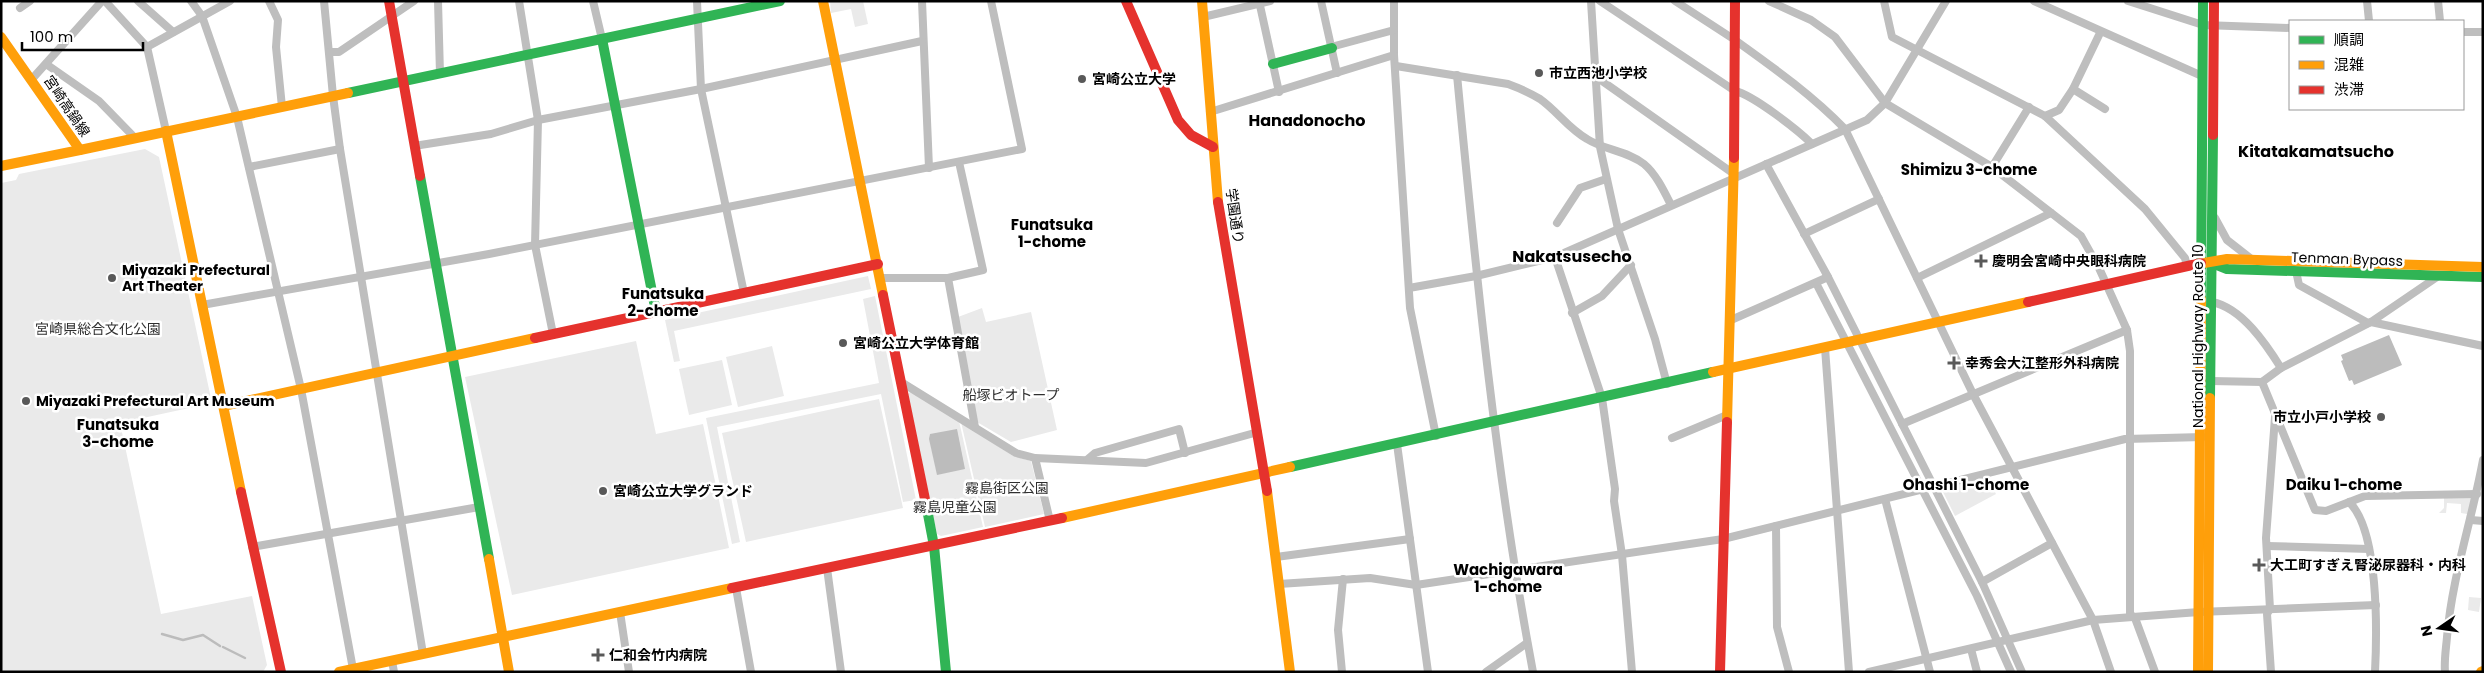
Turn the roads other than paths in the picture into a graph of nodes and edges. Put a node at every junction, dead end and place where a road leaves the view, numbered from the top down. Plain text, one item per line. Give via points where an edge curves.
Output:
1 (30, 1) edge
2 (104, 1) edge
3 (138, 1) edge
4 (191, 1) edge
5 (230, 1) edge
6 (269, 1) edge
7 (324, 1) edge
8 (389, 1) edge
9 (414, 1) edge
10 (438, 1) edge
11 (519, 1) edge
12 (593, 1) edge
13 (697, 1) edge
14 (780, 1) edge
15 (823, 1) edge
16 (922, 1) edge
17 (991, 1) edge
18 (1126, 1) edge
19 (1202, 1) edge
20 (1270, 1) edge
21 (1321, 1) edge
22 (1394, 1) edge
23 (1591, 1) edge
24 (1600, 1) edge
25 (1675, 1) edge
26 (1735, 1) edge
27 (1769, 1) edge
28 (1884, 1) edge
29 (1946, 1) edge
30 (2034, 1) edge
31 (2128, 1) edge
32 (2214, 1) edge
33 (2367, 1) edge
34 (2438, 1) edge
35 (1259, 3) edge
36 (2201, 4) edge
37 (20, 8) dead end
38 (202, 16) junction
39 (1203, 17) junction
40 (392, 18) junction
41 (699, 18) junction
42 (2368, 20) edge
43 (2440, 20) edge
44 (2202, 26) junction
45 (2214, 26) junction
46 (2289, 28) edge
47 (1394, 30) junction
48 (173, 32) junction
49 (2100, 32) junction
50 (2464, 32) edge
51 (2483, 32) edge
52 (1, 37) edge
53 (602, 39) junction
54 (1735, 40) junction
55 (922, 41) junction
56 (147, 47) junction
57 (1331, 47) junction
58 (1916, 49) junction
59 (328, 52) junction
60 (529, 55) junction
61 (1394, 55) junction
62 (836, 60) junction
63 (46, 64) junction
64 (1272, 64) junction
65 (1396, 66) junction
66 (1337, 73) junction
67 (440, 74) junction
68 (1457, 75) junction
69 (1594, 76) junction
70 (2202, 76) junction
71 (32, 79) junction
72 (402, 81) junction
73 (702, 89) junction
74 (2073, 89) junction
75 (1279, 92) junction
76 (1735, 92) junction
77 (333, 96) junction
78 (1885, 103) junction
79 (614, 105) junction
80 (282, 107) junction
81 (2029, 107) junction
82 (2105, 109) dead end
83 (1210, 112) junction
84 (2045, 116) junction
85 (237, 117) junction
86 (538, 120) junction
87 (1845, 129) junction
88 (166, 131) junction
89 (135, 138) junction
90 (1812, 144) junction
91 (414, 146) junction
92 (1213, 147) junction
93 (1600, 147) junction
94 (340, 149) junction
95 (80, 150) junction
96 (959, 162) junction
97 (1766, 164) junction
98 (1, 166) edge
99 (249, 167) junction
100 (1992, 167) junction
101 (929, 168) junction
102 (1734, 175) junction
103 (1606, 179) junction
104 (861, 183) junction
105 (1879, 199) junction
106 (1671, 205) junction
107 (725, 208) junction
108 (2051, 213) junction
109 (2213, 214) junction
110 (1557, 223) dead end
111 (637, 225) junction
112 (1618, 229) junction
113 (1804, 234) junction
114 (535, 245) junction
115 (1555, 257) junction
116 (2253, 260) junction
117 (2201, 263) junction
118 (2212, 263) junction
119 (435, 264) junction
120 (878, 264) junction
121 (1631, 265) junction
122 (2187, 266) junction
123 (2483, 267) edge
124 (2296, 271) junction
125 (1476, 276) junction
126 (2440, 276) junction
127 (361, 277) junction
128 (1828, 277) junction
129 (2483, 277) edge
130 (881, 278) junction
131 (948, 278) junction
132 (1917, 278) junction
133 (1816, 283) junction
134 (2107, 284) junction
135 (1409, 288) junction
136 (277, 291) junction
137 (744, 293) junction
138 (2212, 302) junction
139 (202, 305) junction
140 (656, 312) junction
141 (1572, 313) junction
142 (1731, 320) junction
143 (1938, 322) junction
144 (2370, 322) junction
145 (2127, 330) junction
146 (553, 334) junction
147 (1859, 339) junction
148 (1847, 342) junction
149 (2483, 346) edge
150 (1825, 348) junction
151 (452, 356) junction
152 (2281, 368) junction
153 (1728, 369) junction
154 (376, 372) junction
155 (2211, 381) junction
156 (901, 382) junction
157 (2262, 382) junction
158 (1667, 384) junction
159 (301, 390) junction
160 (1973, 394) junction
161 (1602, 398) junction
162 (222, 406) junction
163 (1727, 415) junction
164 (2276, 416) junction
165 (1495, 422) junction
166 (1902, 424) junction
167 (975, 427) junction
168 (1258, 432) junction
169 (1436, 436) junction
170 (2211, 436) junction
171 (2200, 437) junction
172 (1672, 438) dead end
173 (2130, 438) junction
174 (1397, 444) junction
175 (1185, 453) junction
176 (1035, 458) junction
177 (1088, 459) junction
178 (2483, 460) edge
179 (2011, 467) junction
180 (1265, 474) junction
181 (1934, 487) junction
182 (1923, 490) junction
183 (2477, 494) junction
184 (1885, 499) junction
185 (2349, 502) junction
186 (479, 507) junction
187 (1837, 511) junction
188 (2471, 520) junction
189 (2483, 521) edge
190 (402, 522) junction
191 (1050, 522) junction
192 (1776, 526) junction
193 (328, 534) junction
194 (1410, 539) junction
195 (1723, 539) junction
196 (2052, 544) junction
197 (252, 546) junction
198 (934, 546) junction
199 (2267, 546) junction
200 (2369, 549) junction
201 (1622, 555) junction
202 (1276, 557) junction
203 (828, 568) junction
204 (1515, 569) junction
205 (1343, 579) junction
206 (1982, 582) junction
207 (1279, 584) junction
208 (1416, 585) junction
209 (736, 588) junction
210 (2376, 605) junction
211 (2270, 609) junction
212 (620, 612) junction
213 (2204, 613) junction
214 (2135, 618) junction
215 (2092, 620) junction
216 (502, 637) junction
217 (2009, 640) junction
218 (1999, 642) junction
219 (1527, 643) junction
220 (1971, 649) junction
221 (423, 654) junction
222 (392, 660) junction
223 (1926, 660) junction
224 (353, 669) junction
225 (281, 672) edge
226 (339, 672) edge
227 (394, 672) edge
228 (509, 672) edge
229 (629, 672) edge
230 (751, 672) edge
231 (841, 672) edge
232 (946, 672) edge
233 (1290, 672) edge
234 (1342, 672) edge
235 (1428, 672) edge
236 (1486, 672) edge
237 (1533, 672) edge
238 (1632, 672) edge
239 (1720, 672) edge
240 (1789, 672) edge
241 (1849, 672) edge
242 (1869, 672) edge
243 (1930, 672) edge
244 (1977, 672) edge
245 (2011, 672) edge
246 (2022, 672) edge
247 (2111, 672) edge
248 (2155, 672) edge
249 (2198, 672) edge
250 (2208, 672) edge
251 (2271, 672) edge
252 (2375, 672) edge
253 (2445, 672) edge

1 - 37 street
2 - 56 street
2 - 63 street
3 - 48 street
4 - 38 street
5 - 38 street
6 - 80 street via 278,20 276,47
7 - 59 street
8 - 40 main road
9 - 40 street
10 - 67 street
11 - 60 street
12 - 53 street
13 - 41 street
14 - 41 main road
15 - 62 main road
16 - 55 street
17 - 96 street via 1022,150
18 - 92 main road via 1178,120 1191,135
19 - 39 main road, 学園通り
20 - 35 street
21 - 57 street
22 - 47 street
23 - 69 street
24 - 76 street
25 - 54 street
26 - 54 main road
27 - 78 street via 1810,20 1835,37
28 - 58 street via 1892,37
29 - 58 street
30 - 49 street
31 - 44 street
32 - 45 main road, National Highway Route 10
33 - 42 street
34 - 43 street
35 - 39 street
35 - 64 street
36 - 44 main road, National Highway Route 10
38 - 48 street
38 - 85 street
39 - 83 main road, 学園通り
40 - 59 street via 339,52
40 - 72 main road
41 - 53 main road
41 - 73 street
44 - 45 street
44 - 70 main road, National Highway Route 10
45 - 46 street
45 - 109 main road, National Highway Route 10
47 - 57 street
47 - 61 street
48 - 56 street
49 - 70 street
49 - 74 street
50 - 51 street
52 - 71 main road, 宮崎高鍋線
53 - 60 main road
53 - 79 main road
54 - 76 main road
54 - 87 street via 1792,81
55 - 62 street
55 - 101 street
56 - 88 street
57 - 64 main road
57 - 66 street
58 - 78 street
58 - 81 street
59 - 77 street
60 - 67 main road
60 - 86 street
61 - 65 street
61 - 66 street
62 - 73 street
62 - 104 main road
63 - 71 street
63 - 89 street via 99,101
64 - 75 street
65 - 68 street
65 - 135 street
66 - 75 street
67 - 72 main road
68 - 93 street via 1508,84 1526,91
68 - 125 street
69 - 93 street
69 - 102 street
70 - 117 main road, National Highway Route 10
71 - 95 main road, 宮崎高鍋線
72 - 77 main road
72 - 91 main road
73 - 79 street
73 - 107 street
74 - 82 street
74 - 84 street via 2059,110
75 - 83 street
76 - 90 street via 1769,110
76 - 102 main road
77 - 80 main road
77 - 94 street
78 - 87 street via 1867,120
78 - 100 street
79 - 86 street
79 - 111 main road
80 - 85 main road
81 - 84 street
81 - 100 street
83 - 92 main road, 学園通り
84 - 122 street via 2145,209 2185,258
85 - 88 main road
85 - 99 street
86 - 91 street via 491,134
86 - 114 street
87 - 90 street
87 - 105 street
88 - 89 main road
88 - 139 main road
89 - 95 main road
90 - 97 street
91 - 119 main road
92 - 168 main road, 学園通り via 1219,214
93 - 103 street
93 - 106 street via 1644,164
94 - 99 street
94 - 127 street
95 - 98 main road, 宮崎高鍋線
96 - 101 street
96 - 131 street via 983,270
97 - 102 street
97 - 113 street
99 - 136 street
100 - 108 street
101 - 104 street
102 - 106 street
102 - 142 main road
103 - 110 street via 1580,188
103 - 112 street
104 - 107 street
104 - 120 main road
105 - 113 street
105 - 132 street
106 - 112 street
107 - 111 street
107 - 137 street
108 - 132 street
108 - 134 street via 2081,236
109 - 116 street via 2227,240
109 - 118 main road, National Highway Route 10
111 - 114 street
111 - 140 main road
112 - 115 street
112 - 121 street
113 - 128 street
114 - 119 street
114 - 146 street
115 - 125 street
115 - 141 street
116 - 118 main road, Tenman Bypass via 2227,259
116 - 123 main road, Tenman Bypass
117 - 118 main road, Tenman Bypass
117 - 122 main road, Tenman Bypass
117 - 171 main road, National Highway Route 10
118 - 124 main road, Tenman Bypass via 2227,269
118 - 138 main road, National Highway Route 10
119 - 127 street
119 - 151 main road
120 - 130 main road
120 - 137 main road
121 - 141 street via 1602,296
121 - 158 street
122 - 134 main road, Tenman Bypass
124 - 126 main road, Tenman Bypass
124 - 144 street via 2299,285
125 - 135 street
125 - 165 street
126 - 129 main road, Tenman Bypass
126 - 144 street
127 - 136 street
127 - 154 street
128 - 133 street
128 - 147 street
130 - 131 street
130 - 156 main road
131 - 167 street
132 - 143 street
133 - 142 street
133 - 148 street
134 - 143 main road, Tenman Bypass
134 - 145 street
135 - 169 street via 1410,308
136 - 139 street
136 - 159 street
137 - 140 main road
138 - 152 street via 2228,308 2246,324
138 - 155 main road, National Highway Route 10
139 - 162 main road
140 - 146 main road
141 - 161 street
142 - 153 main road
143 - 147 main road, Tenman Bypass
143 - 160 street
144 - 149 street
144 - 152 street
145 - 160 street
145 - 173 street
146 - 151 main road
147 - 148 main road, Tenman Bypass
147 - 166 street
148 - 150 main road, Tenman Bypass
148 - 182 street
150 - 153 main road, Tenman Bypass
150 - 187 street
151 - 154 main road
151 - 186 main road
152 - 157 street
153 - 158 main road, Tenman Bypass
153 - 163 main road
154 - 159 main road
154 - 190 street
155 - 157 street
155 - 170 main road, National Highway Route 10
156 - 167 street
156 - 198 main road
157 - 164 street
158 - 161 main road, Tenman Bypass
159 - 162 main road
159 - 193 street
160 - 166 street
160 - 179 street
161 - 165 main road, Tenman Bypass
161 - 201 street
162 - 197 main road
163 - 172 street
163 - 195 main road
164 - 185 street via 2315,510 2326,511
164 - 199 street
165 - 169 main road, Tenman Bypass
165 - 204 street
166 - 181 street
167 - 176 street via 1016,453
168 - 175 street
168 - 180 main road, 学園通り
169 - 174 main road, Tenman Bypass
170 - 171 street
170 - 213 main road, National Highway Route 10
171 - 173 street
171 - 213 main road, National Highway Route 10
173 - 179 street
173 - 214 street via 2129,603 2130,614
174 - 180 main road, Tenman Bypass
174 - 194 street
175 - 177 street via 1146,463
175 - 177 street via 1179,429 1095,453
176 - 177 street
176 - 191 street
178 - 183 street
179 - 181 street
179 - 196 street
180 - 191 main road, Tenman Bypass
180 - 202 main road, 学園通り
181 - 182 street
181 - 206 street
182 - 184 street
182 - 218 street
183 - 185 street via 2365,496
183 - 188 street
184 - 187 street
184 - 223 street
185 - 200 street via 2358,515
186 - 190 street
186 - 216 main road
187 - 192 street
187 - 241 street
188 - 189 street
188 - 253 street via 2455,578
190 - 193 street
190 - 221 street
191 - 198 main road, Tenman Bypass
192 - 195 street
192 - 240 street via 1777,626
193 - 197 street
193 - 224 street
194 - 202 street
194 - 208 street
195 - 201 street
195 - 239 main road
196 - 206 street
196 - 215 street
197 - 225 main road
198 - 203 main road, Tenman Bypass
198 - 232 main road
199 - 200 street
199 - 211 street
200 - 210 street
201 - 204 street
201 - 238 street
202 - 207 main road, 学園通り
203 - 209 main road, Tenman Bypass
203 - 231 street
204 - 208 street
204 - 219 street
205 - 207 street
205 - 208 street via 1370,578
205 - 234 street via 1338,630
206 - 217 street
207 - 233 main road, 学園通り
208 - 235 street
209 - 212 main road, Tenman Bypass
209 - 230 street
210 - 211 street
210 - 252 street
211 - 213 street
211 - 251 street via 2267,614
212 - 216 main road, Tenman Bypass
212 - 229 street
213 - 214 street
213 - 249 main road, National Highway Route 10
213 - 250 main road, National Highway Route 10
214 - 215 street
214 - 248 street
215 - 217 street
215 - 247 street
216 - 221 main road, Tenman Bypass
216 - 228 main road
217 - 218 street
217 - 246 street
218 - 220 street
218 - 245 street
219 - 236 street
219 - 237 street
220 - 223 street
220 - 244 street
221 - 222 main road, Tenman Bypass
222 - 224 main road, Tenman Bypass
222 - 227 street
223 - 242 street
223 - 243 street
224 - 226 main road, Tenman Bypass

